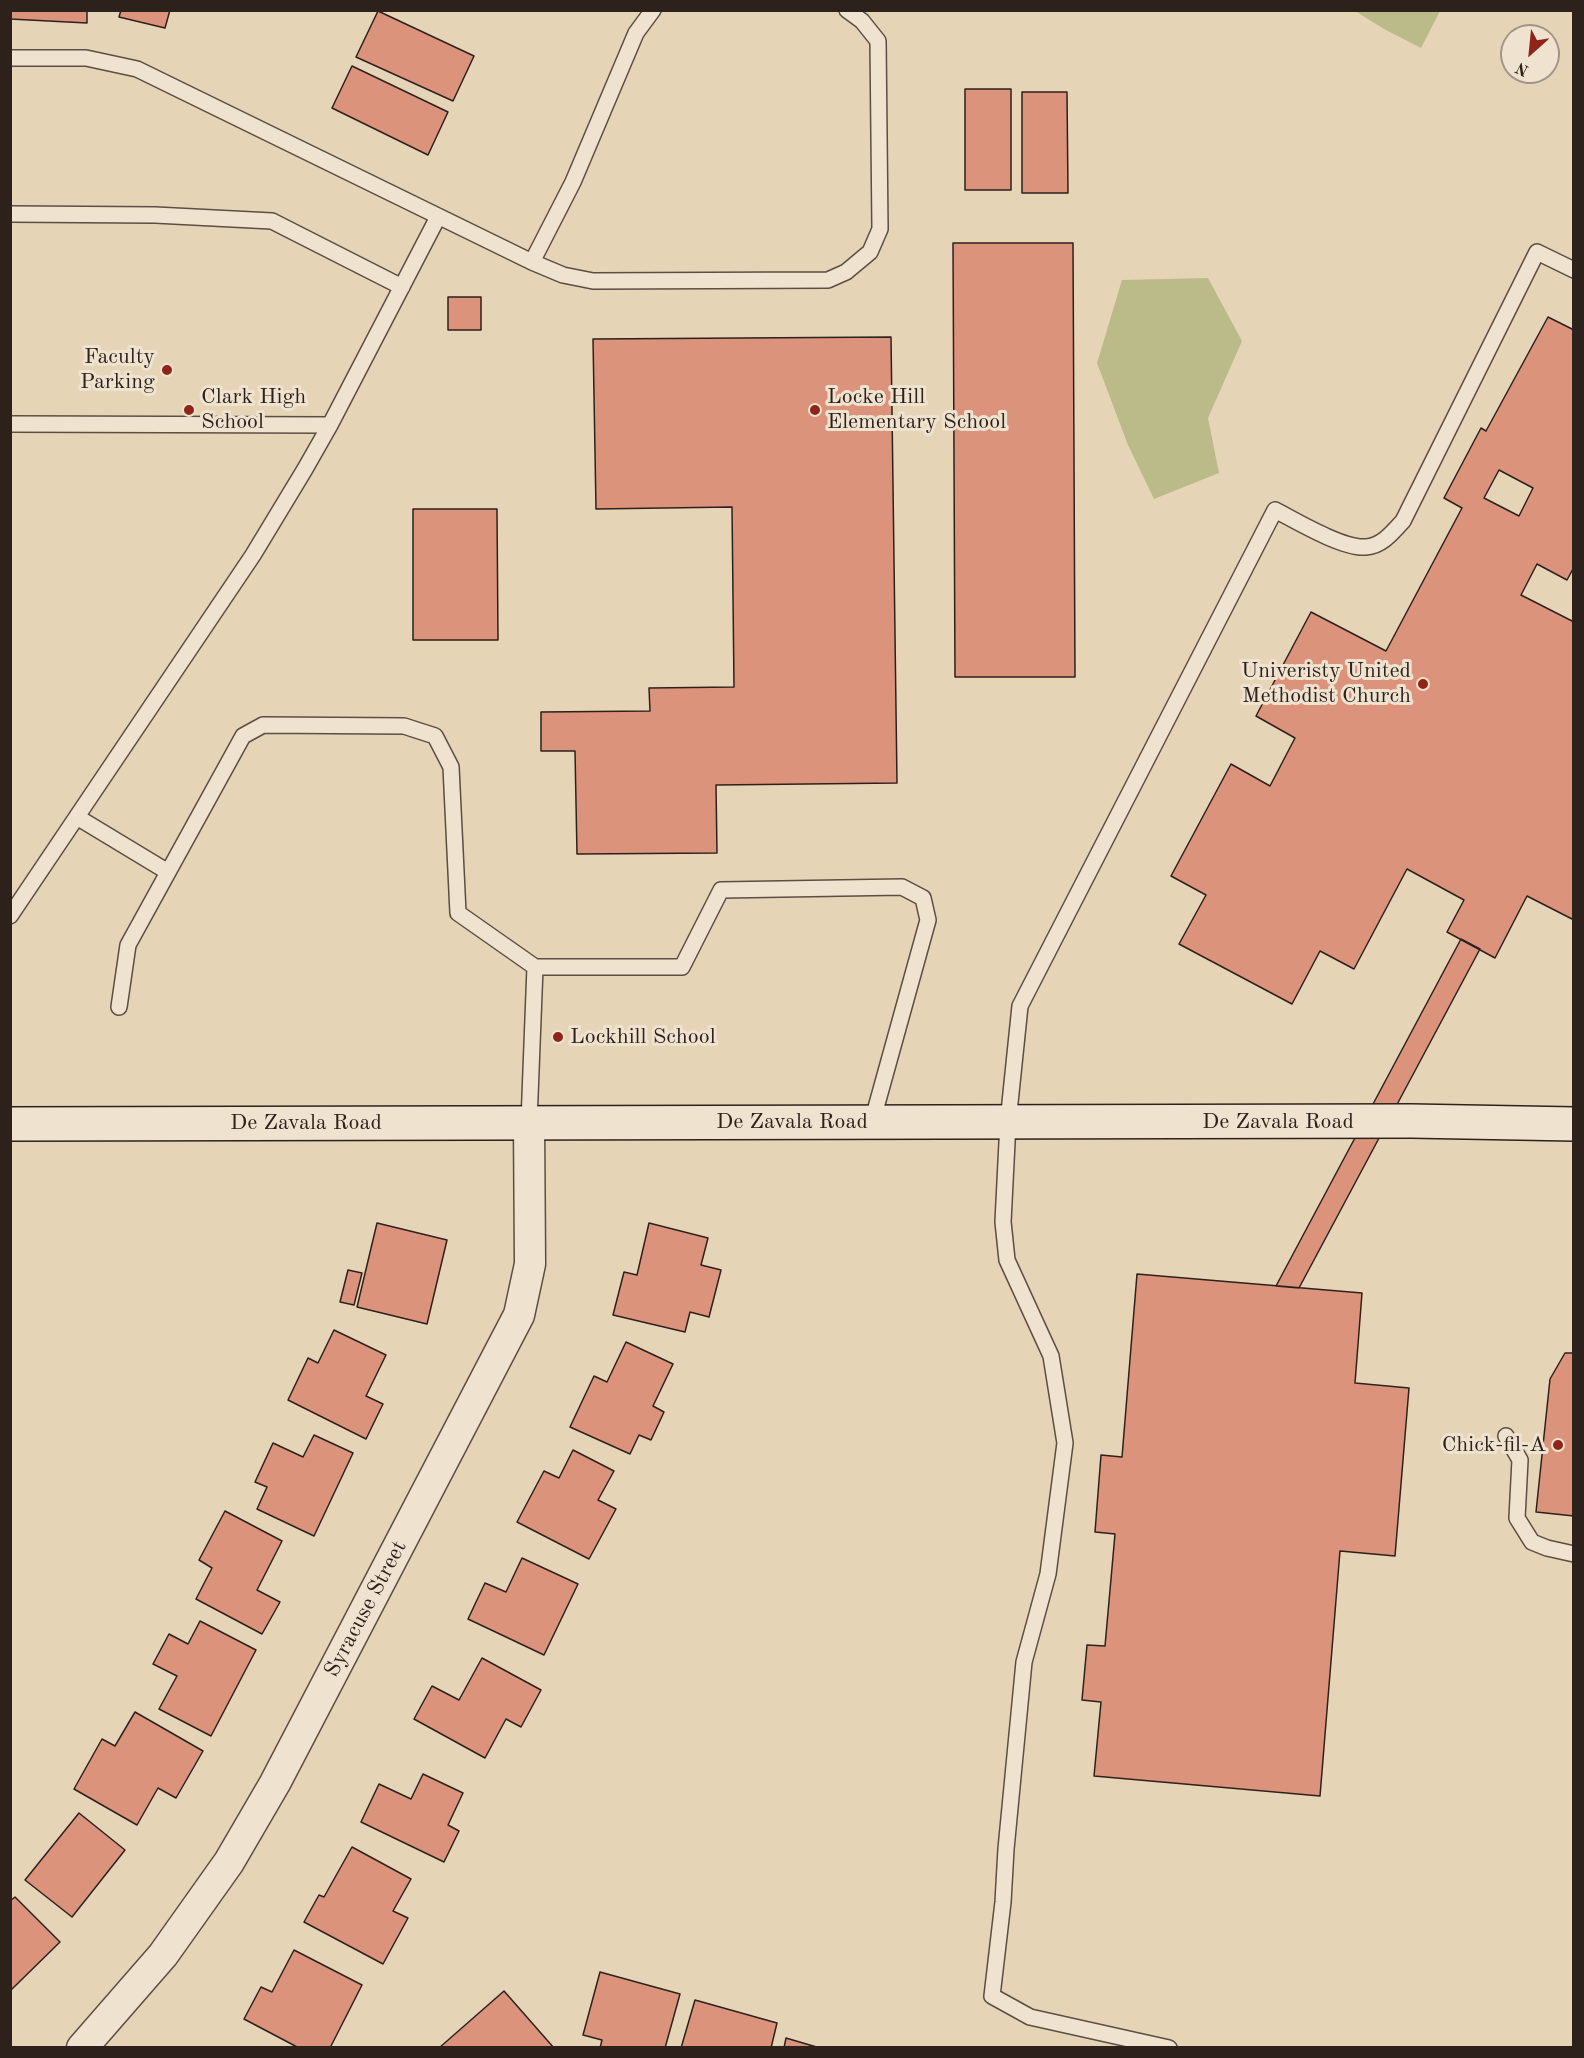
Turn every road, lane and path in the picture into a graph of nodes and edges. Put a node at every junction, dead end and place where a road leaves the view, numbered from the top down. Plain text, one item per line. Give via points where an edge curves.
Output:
1 (653, 10) edge
2 (847, 10) edge
3 (10, 58) edge
4 (10, 214) edge
5 (438, 217) junction
6 (532, 262) junction
7 (1574, 270) edge
8 (402, 287) junction
9 (10, 424) edge
10 (330, 425) junction
11 (77, 818) junction
12 (168, 872) junction
13 (10, 916) edge
14 (535, 967) junction
15 (119, 1007) dead end
16 (529, 1122) junction
17 (872, 1122) junction
18 (1008, 1122) junction
19 (10, 1124) edge
20 (1574, 1124) edge
21 (1506, 1436) dead end
22 (1574, 1554) edge
23 (81, 2048) edge
24 (1169, 2048) edge

1 - 6 lane via 636,33 573,182
2 - 6 lane via 878,40 880,229 870,252 846,272 828,280 593,281 563,275
3 - 5 lane via 86,58 137,69
4 - 8 lane via 272,221
5 - 6 lane
5 - 8 lane
7 - 18 lane via 1537,252 1403,521 1386,539 1365,547 1334,541 1275,510 1020,1005
8 - 10 lane
9 - 10 lane
10 - 11 lane via 253,555
11 - 12 lane
11 - 13 lane
12 - 14 lane via 243,736 263,725 404,726 435,736 451,767 458,913
12 - 15 lane via 128,945
14 - 16 lane
14 - 17 lane via 682,967 720,890 902,887 923,898 928,920
16 - 17 main road, De Zavala Road
16 - 19 main road, De Zavala Road
16 - 23 street, Syracuse Street via 530,1264 519,1315 280,1773 228,1862 163,1955
17 - 18 main road, De Zavala Road
18 - 20 main road, De Zavala Road
18 - 24 lane via 1003,1222 1007,1260 1051,1356 1065,1443 1048,1574 1024,1662 992,1996 1029,2017
21 - 22 lane via 1520,1460 1517,1518 1532,1542

